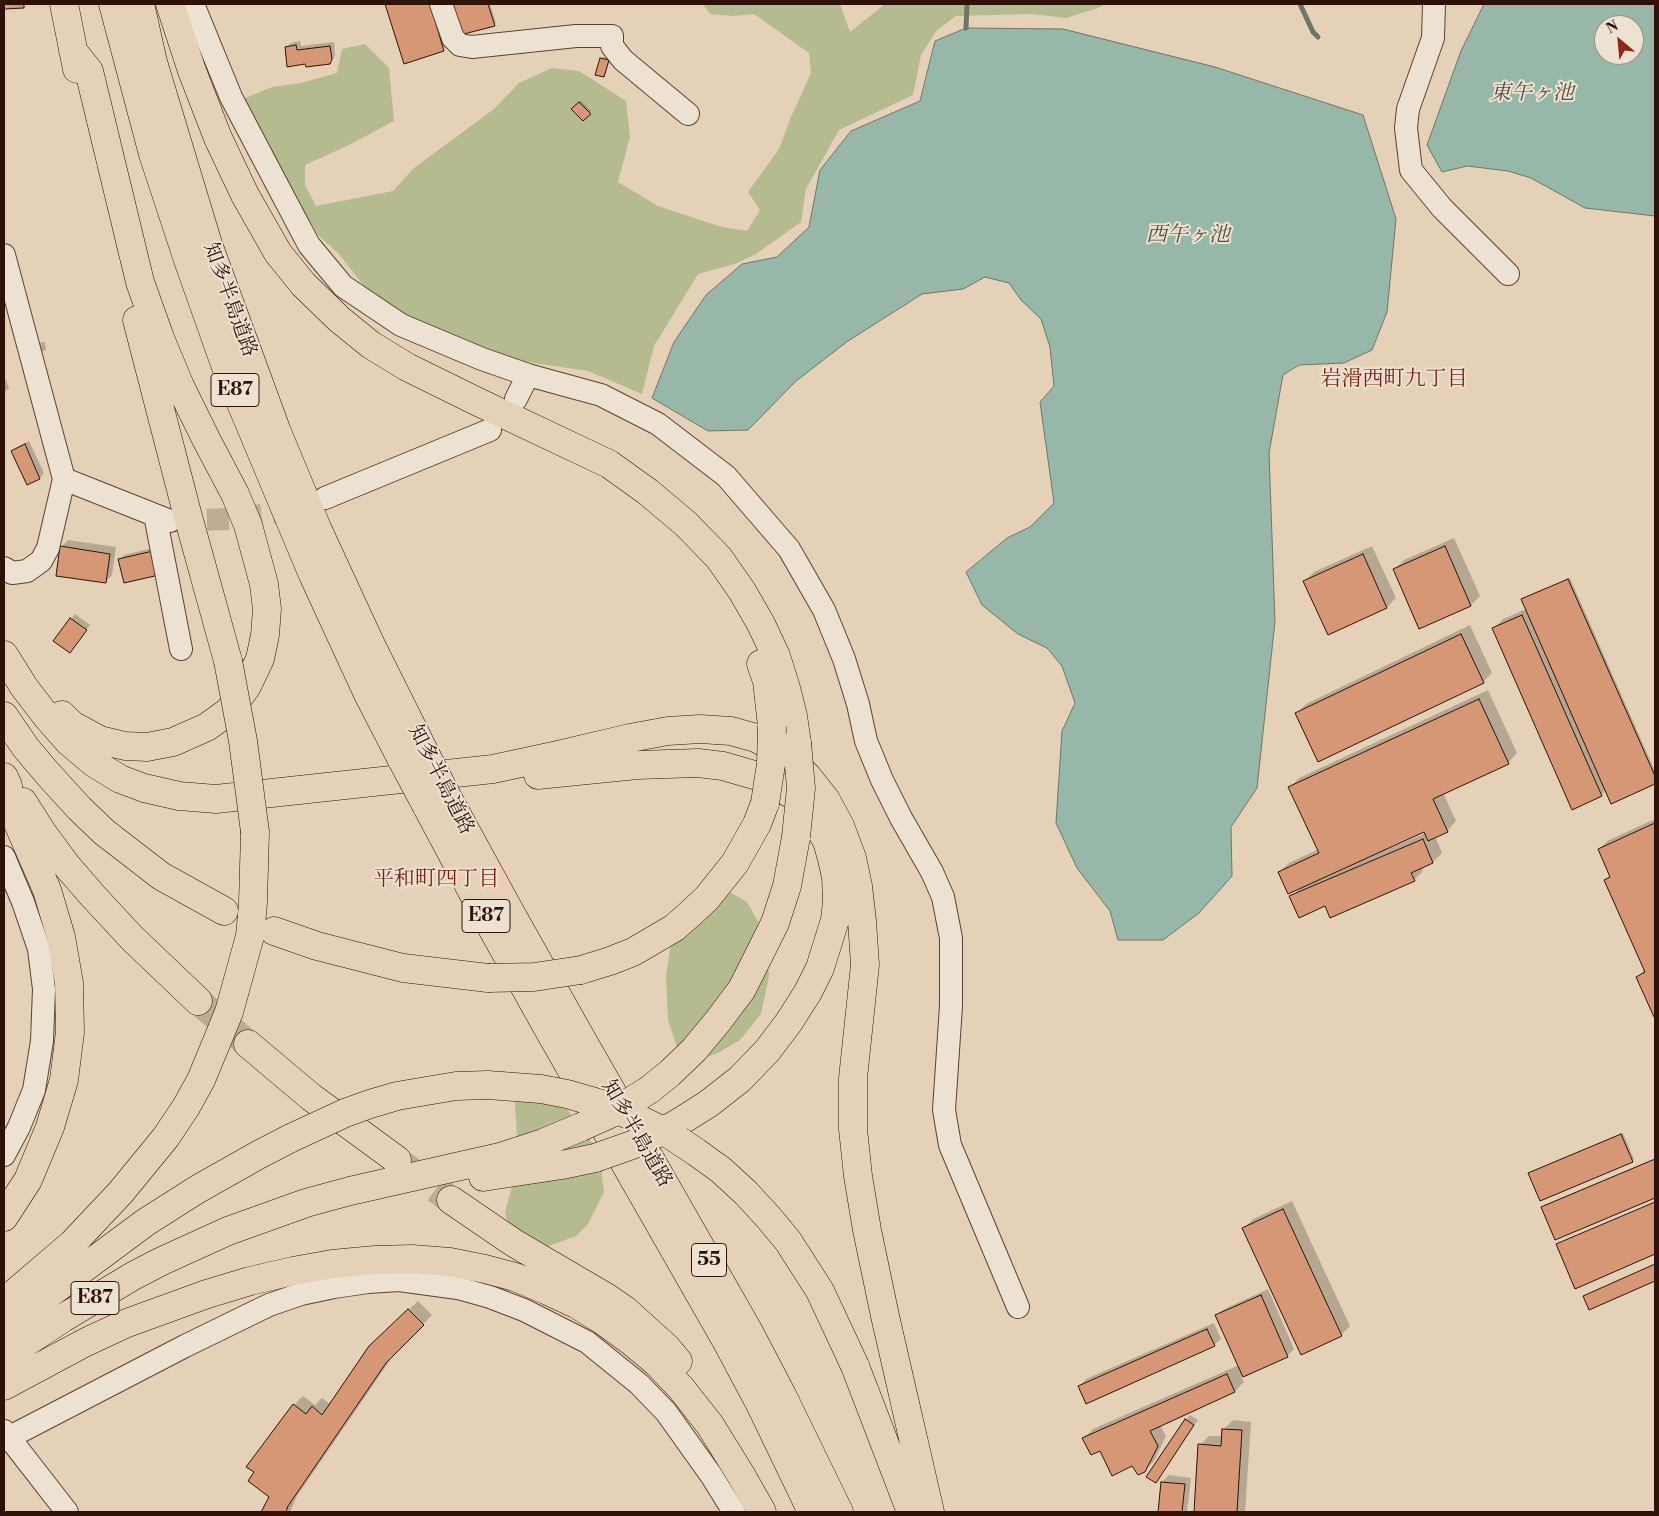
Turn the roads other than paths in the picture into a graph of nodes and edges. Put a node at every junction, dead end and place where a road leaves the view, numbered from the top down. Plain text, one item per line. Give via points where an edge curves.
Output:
1 (64, 4) edge
2 (112, 4) edge
3 (140, 4) edge
4 (170, 4) edge
5 (193, 4) edge
6 (441, 4) edge
7 (1434, 4) edge
8 (74, 51) junction
9 (688, 114) dead end
10 (4, 255) edge
11 (1508, 274) dead end
12 (528, 375) junction
13 (516, 399) dead end
14 (490, 430) dead end
15 (64, 479) junction
16 (325, 498) tunnel mouth
17 (686, 524) junction
18 (4, 568) edge
19 (4, 638) edge
20 (182, 649) dead end
21 (4, 655) edge
22 (4, 716) edge
23 (414, 757) junction
24 (385, 781) junction
25 (6, 782) edge
26 (4, 857) edge
27 (224, 911) dead end
28 (274, 931) dead end
29 (198, 1001) tunnel mouth
30 (558, 1021) junction
31 (248, 1044) tunnel mouth
32 (4, 1155) edge
33 (397, 1160) tunnel mouth
34 (451, 1200) tunnel mouth
35 (4, 1217) edge
36 (192, 1247) junction
37 (4, 1302) edge
38 (1018, 1307) dead end
39 (4, 1325) edge
40 (4, 1357) edge
41 (4, 1386) edge
42 (5, 1436) edge
43 (67, 1512) edge
44 (734, 1512) edge
45 (763, 1512) edge
46 (812, 1512) edge
47 (839, 1512) edge
48 (911, 1512) edge
49 (930, 1512) edge

1 - 8 highway
2 - 23 highway, 知多半島道路 / E87 via 153,154 227,370 313,575 367,692
3 - 23 highway, 知多半島道路 / E87 via 153,62 208,244 276,432 372,647
4 - 17 highway via 218,138 245,195 278,253 303,284 371,346 407,367 609,464
5 - 12 street via 232,97 295,220 309,245 343,286 400,325
6 - 9 street via 453,38 460,45 472,47 576,36 612,36 612,46 623,60
7 - 11 street via 1433,38 1408,109 1406,128 1410,170 1442,208
8 - 19 highway via 89,71 140,282 160,338 248,525 264,584 267,609 265,635 260,659 248,686 229,711 207,727 173,742 147,748 100,740 72,725 52,705
8 - 37 highway, bridge via 112,224 228,661 244,740 255,832 254,894 250,936 230,1012 186,1107 122,1192 72,1244
10 - 15 street
12 - 13 street
12 - 38 street via 600,395 658,424 726,476 789,549 824,610 844,659 868,746 901,818 944,897 951,938 951,1006 944,1110 950,1145
14 - 16 street
15 - 18 street via 48,548 41,561 27,571 12,573
15 - 20 street via 163,518
17 - 28 highway, bridge via 739,612 755,648 766,681 772,726 765,803 735,863 707,898 674,928 633,952 581,970 534,977 488,978 403,968 317,946
17 - 36 highway, bridge via 719,558 761,624 776,656 797,743 801,788 787,886 775,923 742,989 694,1050 670,1073 610,1114 543,1144 306,1203
21 - 24 highway via 47,717 69,742 120,779 144,788 179,796 216,798
22 - 27 highway via 48,774 104,832 161,876
23 - 30 highway, 知多半島道路 / E87, bridge via 438,803 483,912
24 - 36 highway, bridge via 402,787 636,765 698,763 761,777 793,795 808,810 832,859 836,877 835,920 820,968 789,1022 740,1079 673,1126 632,1145 562,1165 486,1176 346,1204
24 - 49 highway via 493,769 630,738 700,729 731,731 756,738 783,753 826,800 852,858 862,921 865,965 853,1078 853,1129 858,1176 885,1316
25 - 29 highway via 93,896
25 - 35 highway via 9,803 47,890 61,936 69,982 70,1032 64,1080 50,1127 28,1180
26 - 32 street via 39,949 44,989 42,1041 34,1090
30 - 46 highway, 知多半島道路 / 55 via 761,1406
30 - 47 highway, 知多半島道路 / 55 via 749,1332
31 - 33 highway via 311,1097
34 - 45 highway via 514,1243 626,1310 666,1348 702,1394
36 - 40 highway, E87 via 96,1298
39 - 48 highway, bridge via 146,1222 198,1189 260,1154 345,1113 397,1096 456,1086 488,1085 567,1094 605,1105 669,1134 708,1161 746,1193 768,1217 820,1291 855,1366
41 - 45 highway via 127,1323 250,1281 323,1266 375,1260 450,1262 516,1278 546,1290 576,1304 632,1342 680,1388 710,1425
42 - 43 street
42 - 44 street via 269,1305 334,1287 399,1280 458,1288 490,1297 524,1310 587,1342 639,1384 666,1412

